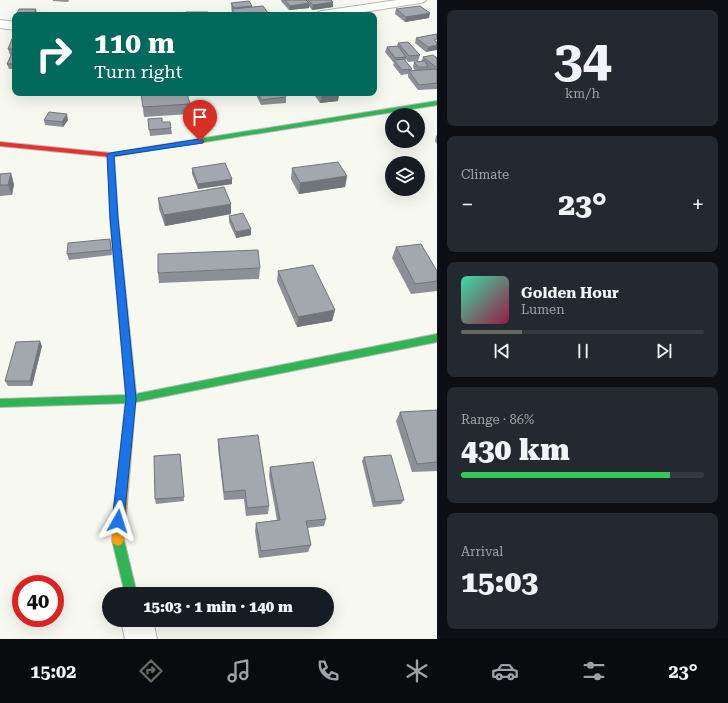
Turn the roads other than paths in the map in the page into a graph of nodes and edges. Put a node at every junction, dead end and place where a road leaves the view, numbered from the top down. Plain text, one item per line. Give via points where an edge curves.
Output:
1 (420, 0) edge
2 (342, 12) edge
3 (0, 24) edge
4 (12, 26) edge
5 (437, 104) edge
6 (0, 144) edge
7 (110, 155) junction
8 (437, 338) edge
9 (131, 399) junction
10 (0, 403) edge
11 (128, 587) edge
12 (138, 627) edge
13 (141, 639) edge

1 - 2 street
3 - 4 street
5 - 7 street
6 - 7 street
7 - 9 street
8 - 9 street
9 - 10 street
9 - 11 street via 117,537
12 - 13 street

